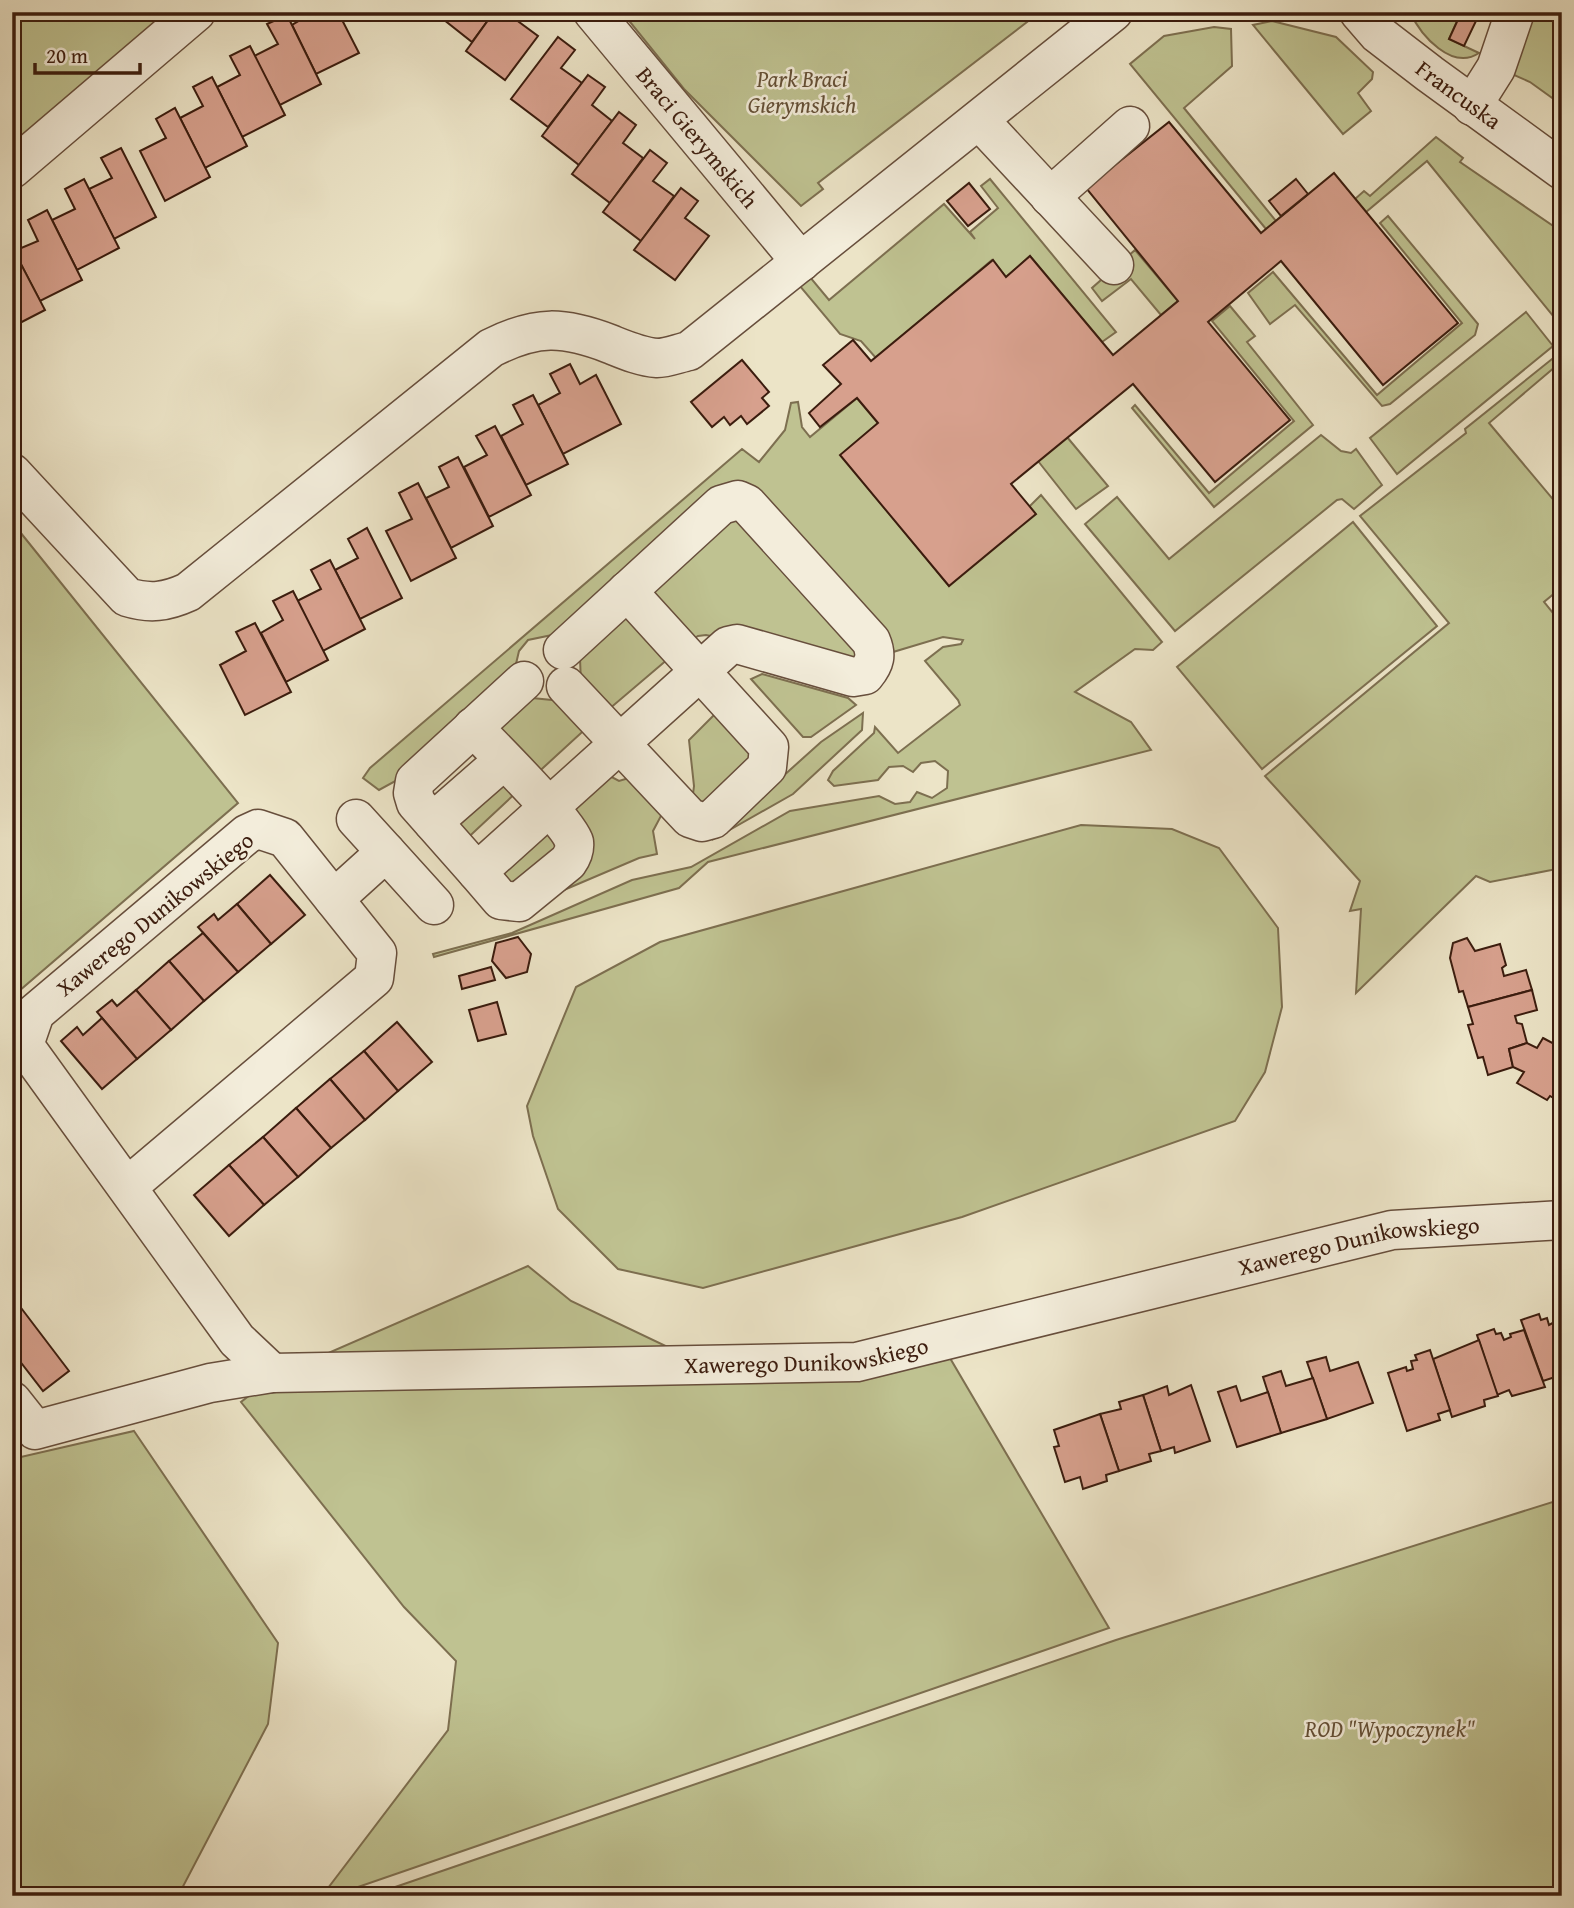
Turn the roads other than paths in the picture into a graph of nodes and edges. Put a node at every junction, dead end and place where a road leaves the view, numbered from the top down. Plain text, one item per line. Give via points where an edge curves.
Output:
1 (196, 12) edge
2 (593, 12) edge
3 (1113, 12) edge
4 (1359, 12) edge
5 (1515, 12) edge
6 (1472, 106) junction
7 (979, 120) junction
8 (1130, 126) dead end
9 (12, 169) edge
10 (1562, 170) edge
11 (1050, 197) junction
12 (801, 262) junction
13 (1114, 265) dead end
14 (12, 473) edge
15 (627, 591) junction
16 (565, 668) junction
17 (700, 671) junction
18 (473, 727) junction
19 (620, 743) junction
20 (504, 760) junction
21 (548, 807) junction
22 (356, 819) dead end
23 (433, 822) junction
24 (386, 852) junction
25 (477, 872) junction
26 (334, 899) junction
27 (434, 905) dead end
28 (127, 1187) junction
29 (1562, 1220) edge
30 (272, 1373) junction
31 (12, 1401) edge

1 - 9 street
2 - 12 street, Braci Gierymskich
3 - 7 street
4 - 6 street, Francuska via 1378,34
5 - 6 street via 1496,68
6 - 10 street, Francuska
7 - 11 street
7 - 12 street
8 - 11 street
11 - 13 street
12 - 14 street via 688,351 658,358 629,352 578,331 546,329 519,334 491,348 188,592 167,602 127,597
15 - 16 street
15 - 17 street
15 - 17 street via 721,505 738,500 747,504 862,631 876,653 864,675 853,677 737,644 727,646
16 - 18 street via 547,644 532,650 523,664 524,681
16 - 19 street
17 - 19 street
17 - 19 street via 769,747 770,755 767,766 713,819 690,818
18 - 20 street
18 - 23 street via 415,781 416,803
19 - 21 street
20 - 21 street
20 - 23 street
21 - 25 street
21 - 25 street via 574,843 568,862 528,897 509,903 501,901
22 - 24 street
23 - 25 street
24 - 26 street
24 - 27 street
26 - 28 street, Xawerego Dunikowskiego via 377,953 374,978
26 - 28 street, Xawerego Dunikowskiego via 285,838 258,829 35,1013 24,1045
28 - 30 street, Xawerego Dunikowskiego via 237,1340
29 - 30 street, Xawerego Dunikowskiego via 1392,1230 857,1362
30 - 31 street via 210,1384 35,1430

